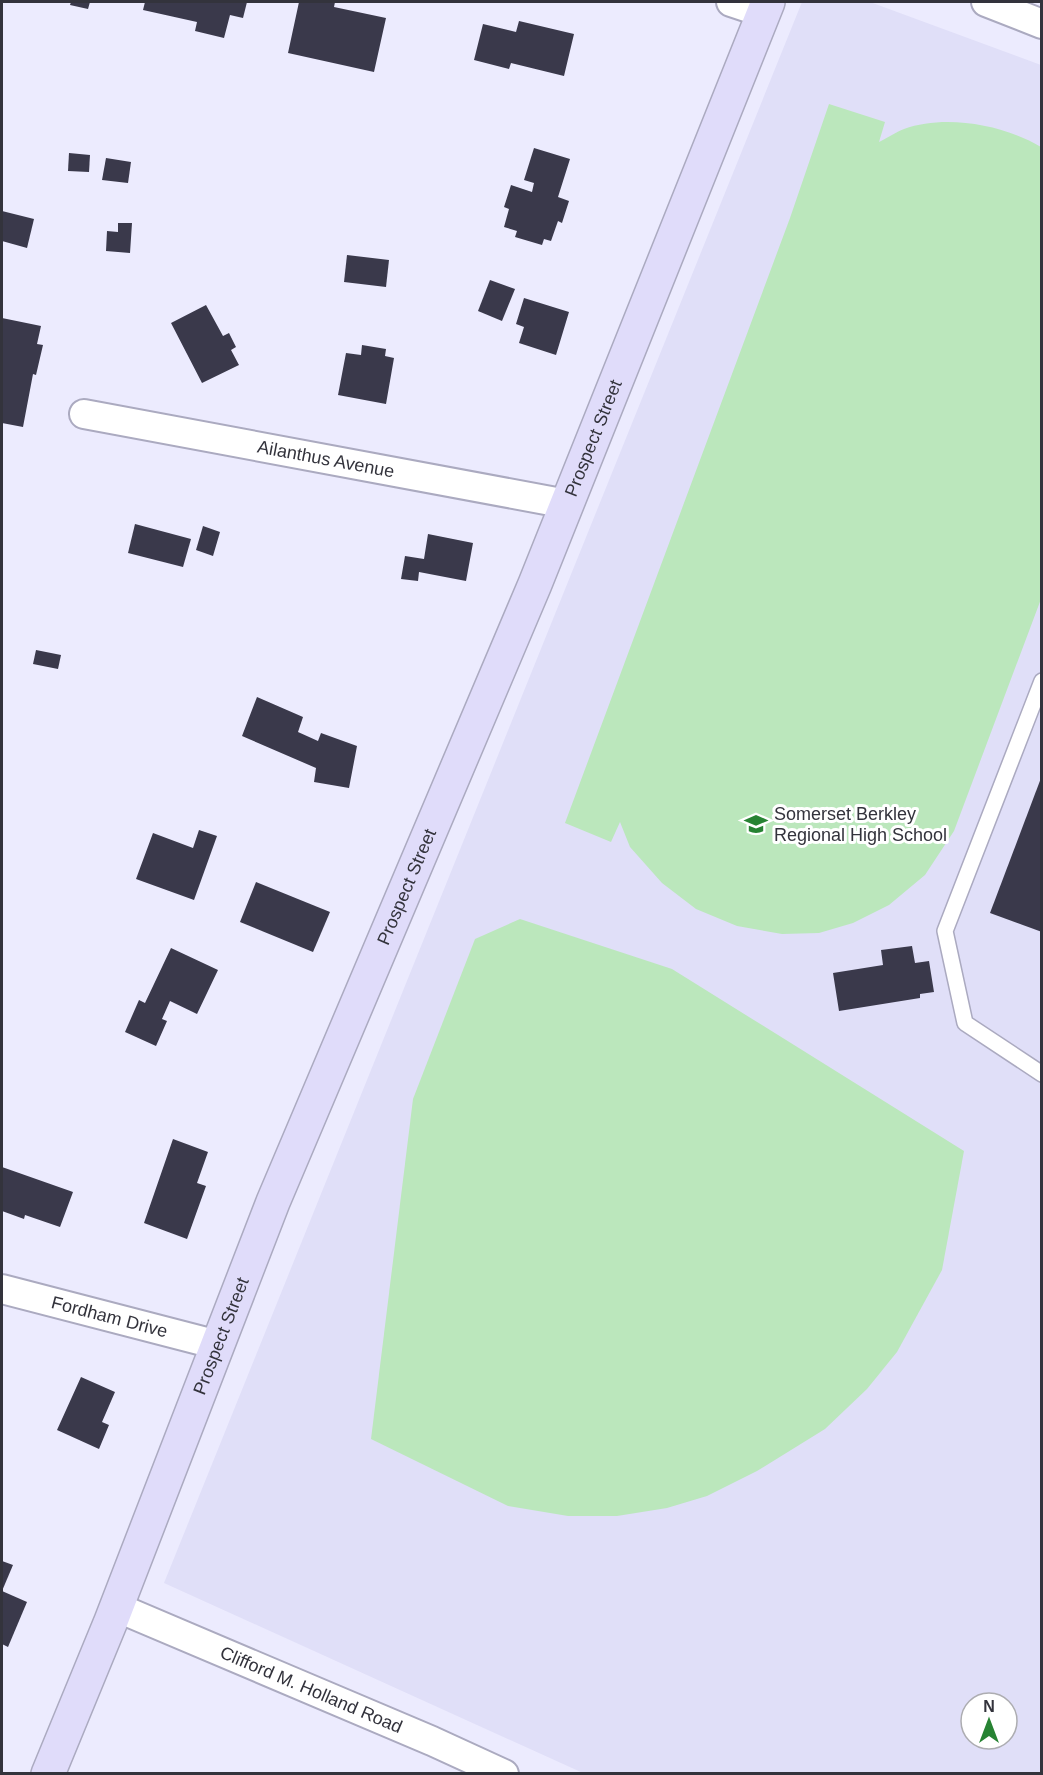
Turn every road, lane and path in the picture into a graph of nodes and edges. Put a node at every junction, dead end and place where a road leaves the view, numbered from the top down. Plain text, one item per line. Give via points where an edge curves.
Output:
1 (730, 2) edge
2 (986, 2) edge
3 (766, 7) edge
4 (1041, 24) edge
5 (84, 414) dead end
6 (567, 504) junction
7 (1041, 681) edge
8 (1041, 1074) edge
9 (2, 1289) edge
10 (218, 1345) junction
11 (116, 1607) junction
12 (48, 1773) edge
13 (504, 1773) edge

1 - 3 street
2 - 4 street
3 - 6 street, Prospect Street
5 - 6 street, Ailanthus Avenue
6 - 10 street, Prospect Street via 273,1202
7 - 8 lane via 945,932 965,1023
9 - 10 street, Fordham Drive
10 - 11 street, Prospect Street
11 - 12 street, Prospect Street
11 - 13 street, Clifford M. Holland Road

